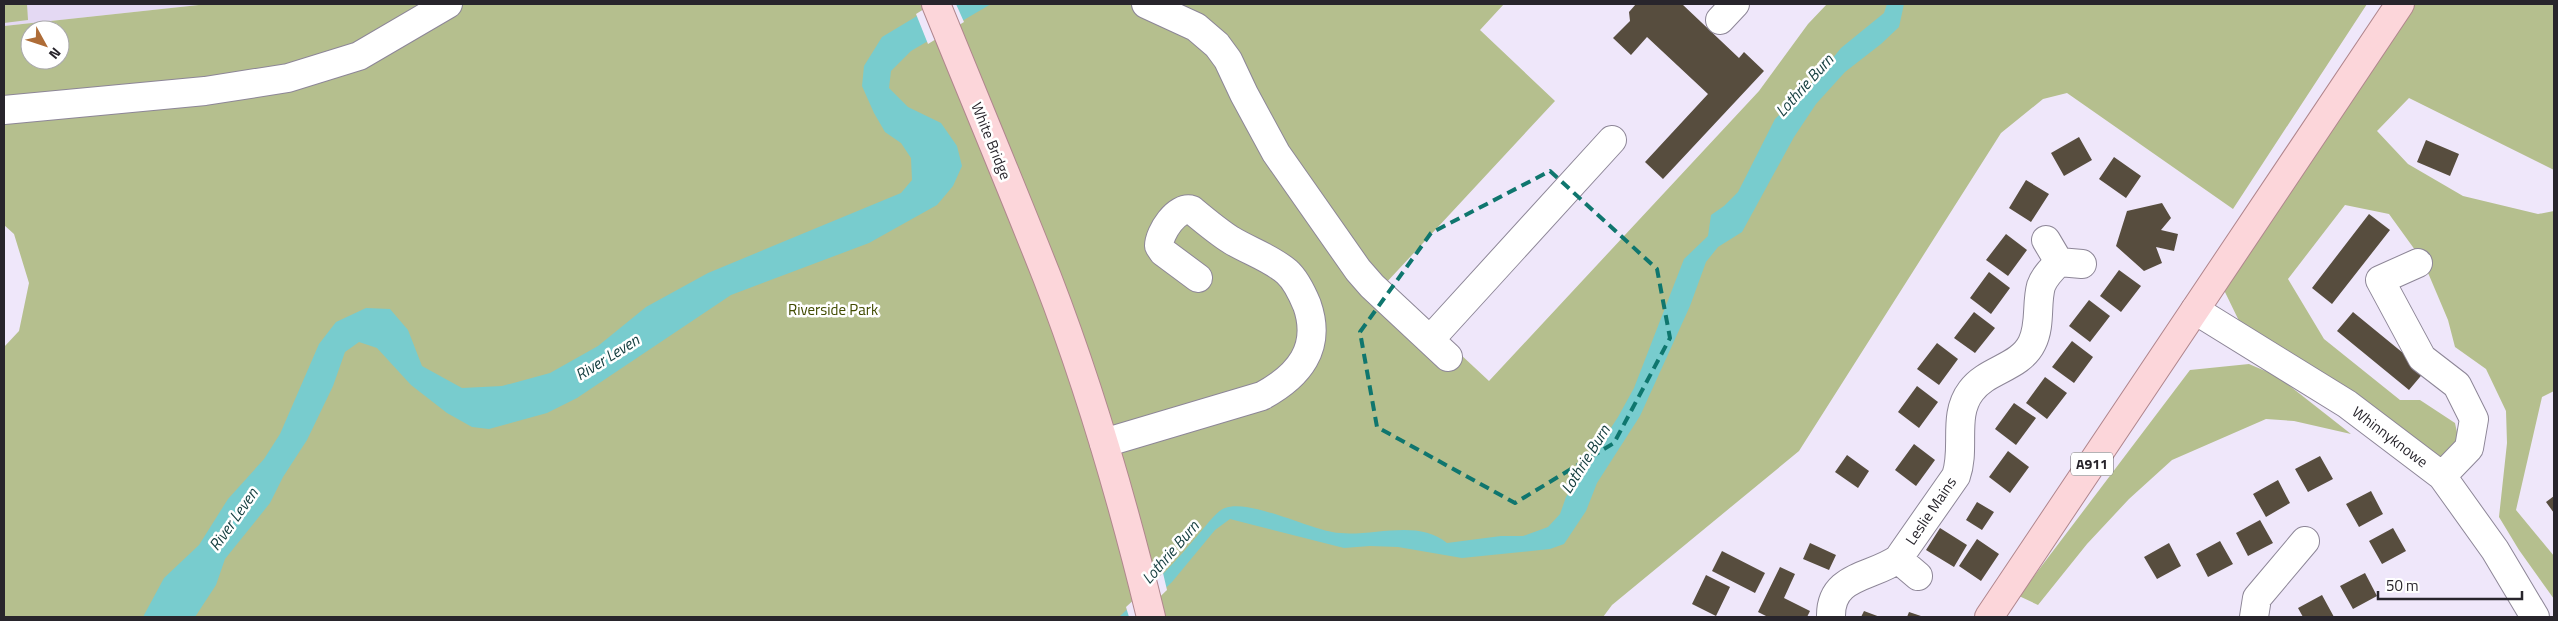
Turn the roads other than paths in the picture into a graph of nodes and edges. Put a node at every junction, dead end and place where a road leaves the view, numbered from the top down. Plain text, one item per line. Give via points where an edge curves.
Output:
1 (448, 4) edge
2 (936, 4) edge
3 (1146, 4) edge
4 (2400, 4) edge
5 (4, 110) edge
6 (1612, 140) dead end
7 (2062, 255) dead end
8 (2418, 263) dead end
9 (1198, 278) dead end
10 (2195, 310) junction
11 (1427, 337) junction
12 (1448, 357) dead end
13 (1104, 443) junction
14 (2442, 476) junction
15 (2304, 541) dead end
16 (1898, 559) junction
17 (1918, 576) dead end
18 (1152, 617) edge
19 (1832, 617) edge
20 (1989, 617) edge
21 (2254, 617) edge
22 (2535, 617) edge

1 - 5 street via 359,56 288,78 205,91
2 - 13 main road, White Bridge via 1047,278
3 - 11 street via 1196,27 1217,45 1276,153 1358,270
4 - 10 main road, A911
6 - 11 street via 1436,332
7 - 16 street, Leslie Mains via 2041,286 2032,343 2016,361 1978,382 1964,402 1960,417 1961,463 1956,476
8 - 14 street via 2380,280 2422,358 2457,385 2474,419 2470,448
9 - 13 street via 1159,246 1161,235 1184,209 1192,210 1230,240 1280,267 1294,280 1312,318 1313,335 1301,366 1278,388 1262,396
10 - 14 street, Whinnyknowe via 2347,404
10 - 20 main road, A911
11 - 12 street
13 - 18 main road, White Bridge
14 - 22 street, Whinnyknowe via 2495,550
15 - 21 street via 2257,598
16 - 17 street, Leslie Mains
16 - 19 street, Leslie Mains via 1887,567 1852,579 1841,588 1834,598

